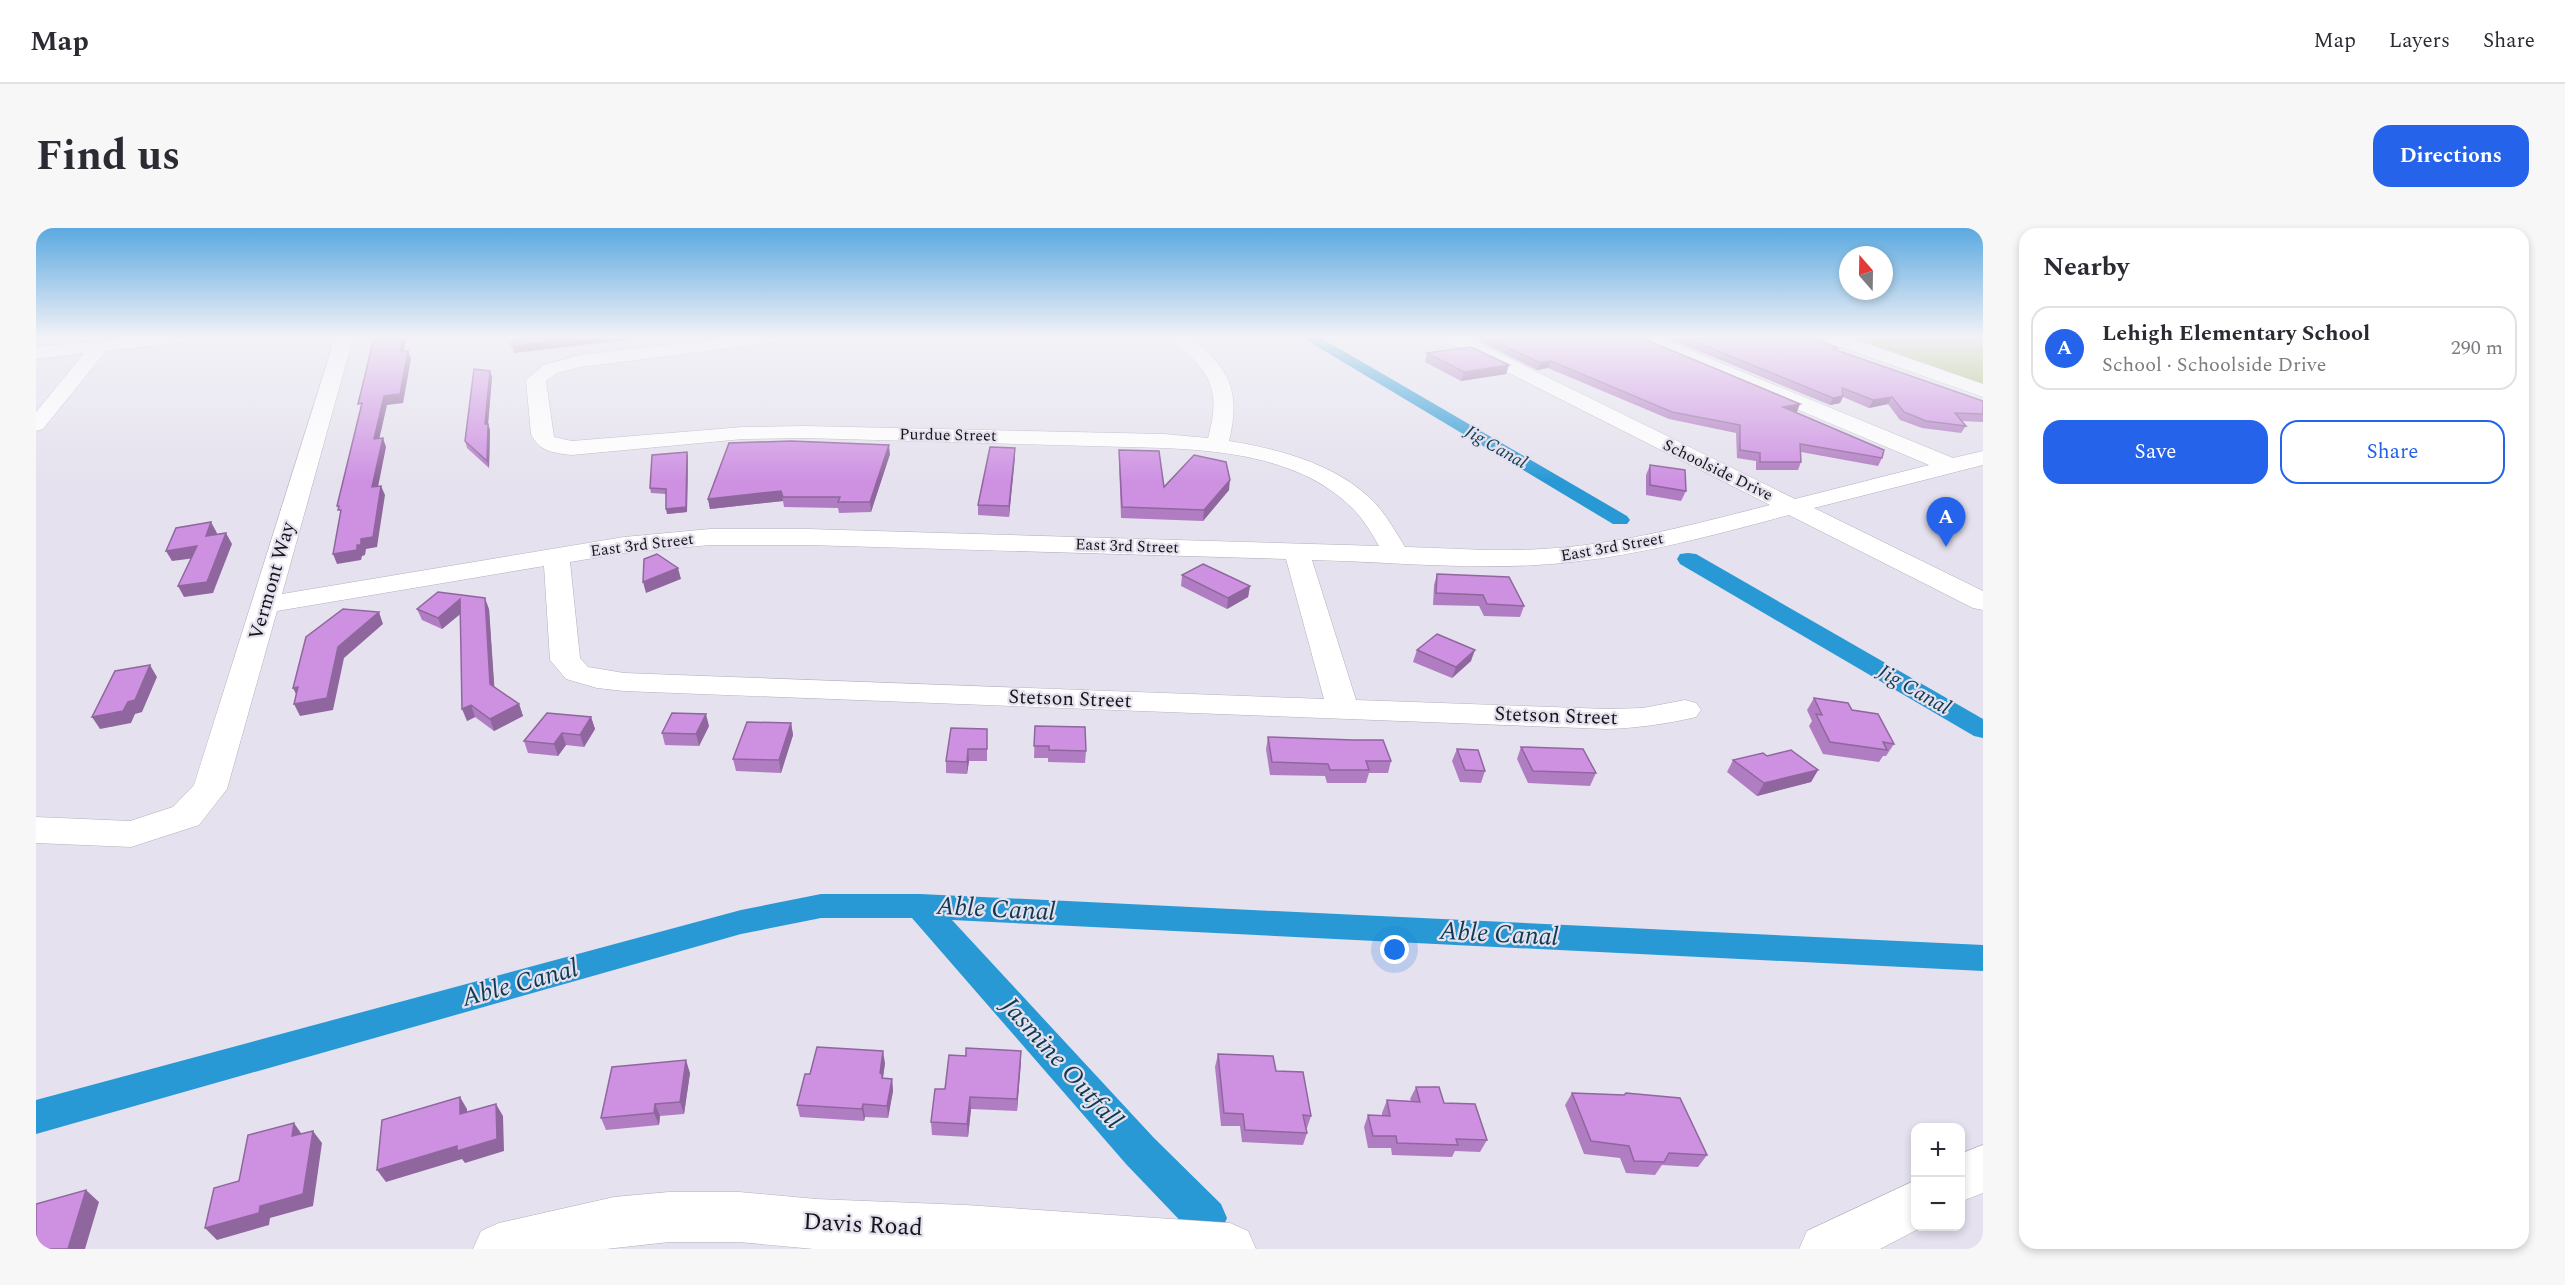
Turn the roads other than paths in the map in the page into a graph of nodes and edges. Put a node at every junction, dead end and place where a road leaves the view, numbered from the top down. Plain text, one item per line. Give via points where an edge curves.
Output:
1 (68, 386) edge
2 (330, 386) edge
3 (537, 386) edge
4 (1222, 386) edge
5 (1549, 386) edge
6 (1759, 386) edge
7 (1965, 386) edge
8 (1983, 392) edge
9 (36, 425) edge
10 (1217, 445) junction
11 (1983, 458) edge
12 (1952, 466) junction
13 (1793, 507) junction
14 (1297, 552) junction
15 (1396, 555) junction
16 (556, 557) junction
17 (1983, 602) edge
18 (265, 605) junction
19 (1343, 708) junction
20 (1685, 710) dead end
21 (36, 830) edge
22 (1983, 1168) edge
23 (1964, 1177) edge
24 (1911, 1206) edge
25 (814, 1237) edge
26 (499, 1249) edge
27 (1230, 1249) edge
28 (1825, 1249) edge

1 - 9 street
2 - 18 street, Vermont Way
3 - 10 street, Purdue Street via 545,441 572,448 669,438 795,432
4 - 10 street via 1225,417
5 - 13 street, Schoolside Drive
6 - 12 street
7 - 8 street
10 - 15 street, Purdue Street via 1285,461 1337,485 1363,505
11 - 12 street, East 3rd Street
12 - 13 street, East 3rd Street
13 - 15 street, East 3rd Street via 1624,548 1567,557
13 - 17 street, Schoolside Drive
14 - 15 street, East 3rd Street
14 - 16 street, East 3rd Street via 749,536 624,545
14 - 19 street
16 - 18 street, East 3rd Street
16 - 19 street, Stetson Street via 565,660 577,673 597,679
18 - 21 street, Vermont Way via 210,789 186,816 131,834
19 - 20 street, Stetson Street via 1607,719 1643,718
22 - 23 street
24 - 28 street
25 - 26 street, Davis Road via 739,1217 669,1217 614,1222
25 - 27 street, Davis Road via 965,1230

